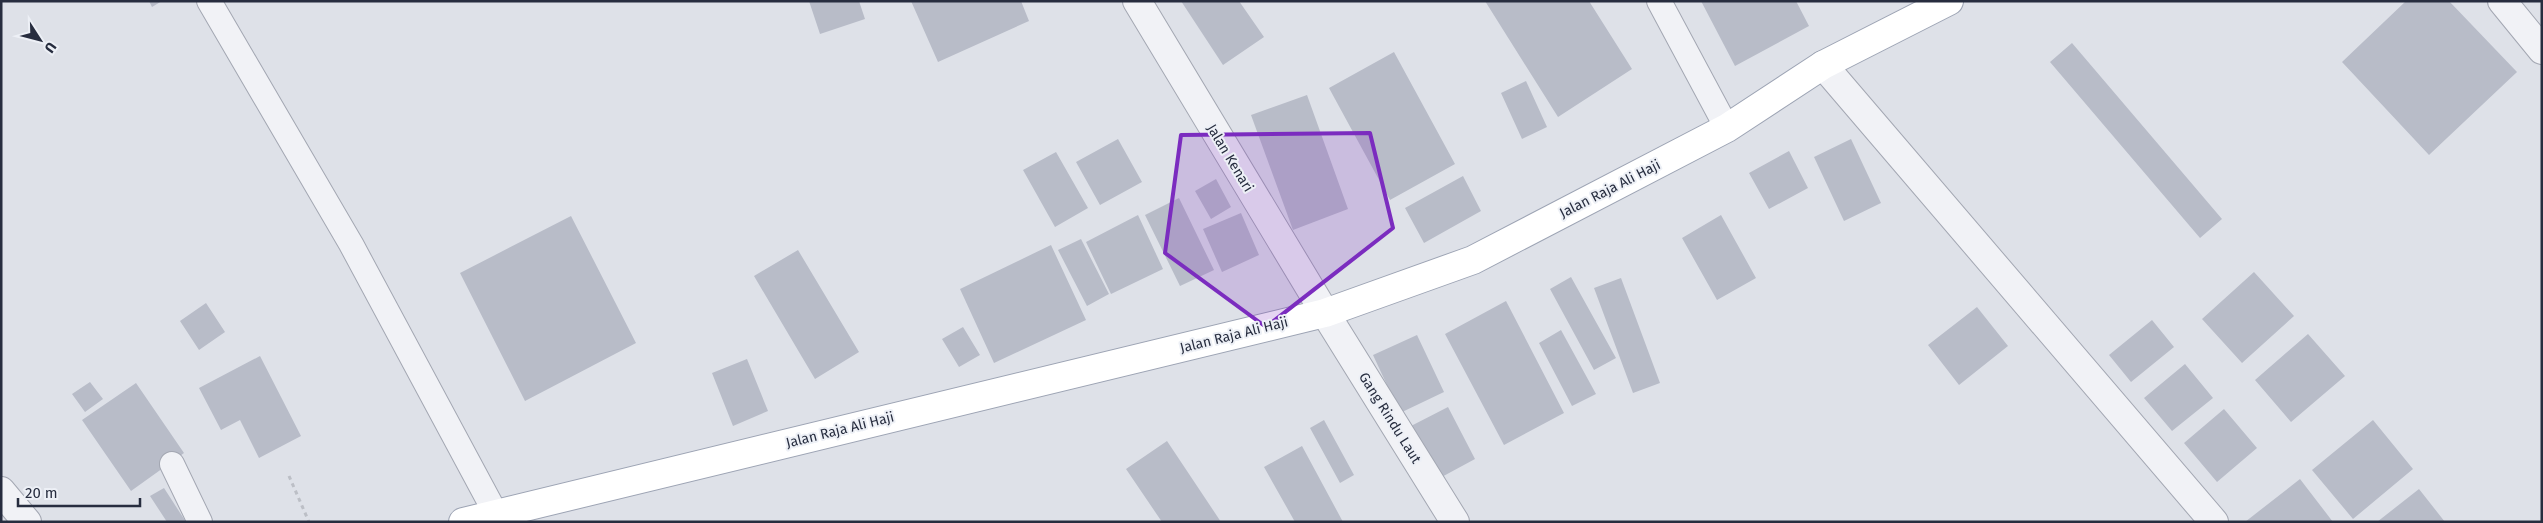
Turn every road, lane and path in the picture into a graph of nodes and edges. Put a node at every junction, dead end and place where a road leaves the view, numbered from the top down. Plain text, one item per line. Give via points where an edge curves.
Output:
1 (209, 1) edge
2 (1137, 1) edge
3 (1659, 1) edge
4 (1950, 1) edge
5 (2502, 1) edge
6 (2542, 50) edge
7 (1822, 65) junction
8 (1727, 128) junction
9 (1324, 313) junction
10 (172, 464) dead end
11 (288, 476) dead end
12 (1, 490) edge
13 (496, 514) junction
14 (27, 522) edge
15 (200, 522) edge
16 (309, 522) edge
17 (463, 522) edge
18 (1454, 522) edge
19 (2214, 522) edge

1 - 13 lane via 351,244
2 - 9 street, Jalan Kenari
3 - 8 lane
4 - 7 main road, Jalan Raja Ali Haji
5 - 6 street
7 - 8 main road, Jalan Raja Ali Haji
7 - 19 street
8 - 9 main road, Jalan Raja Ali Haji via 1473,260
9 - 13 main road, Jalan Raja Ali Haji
9 - 18 street, Gang Rindu Laut
10 - 15 lane
11 - 16 path
12 - 14 street
13 - 17 main road, Jalan Raja Ali Haji

